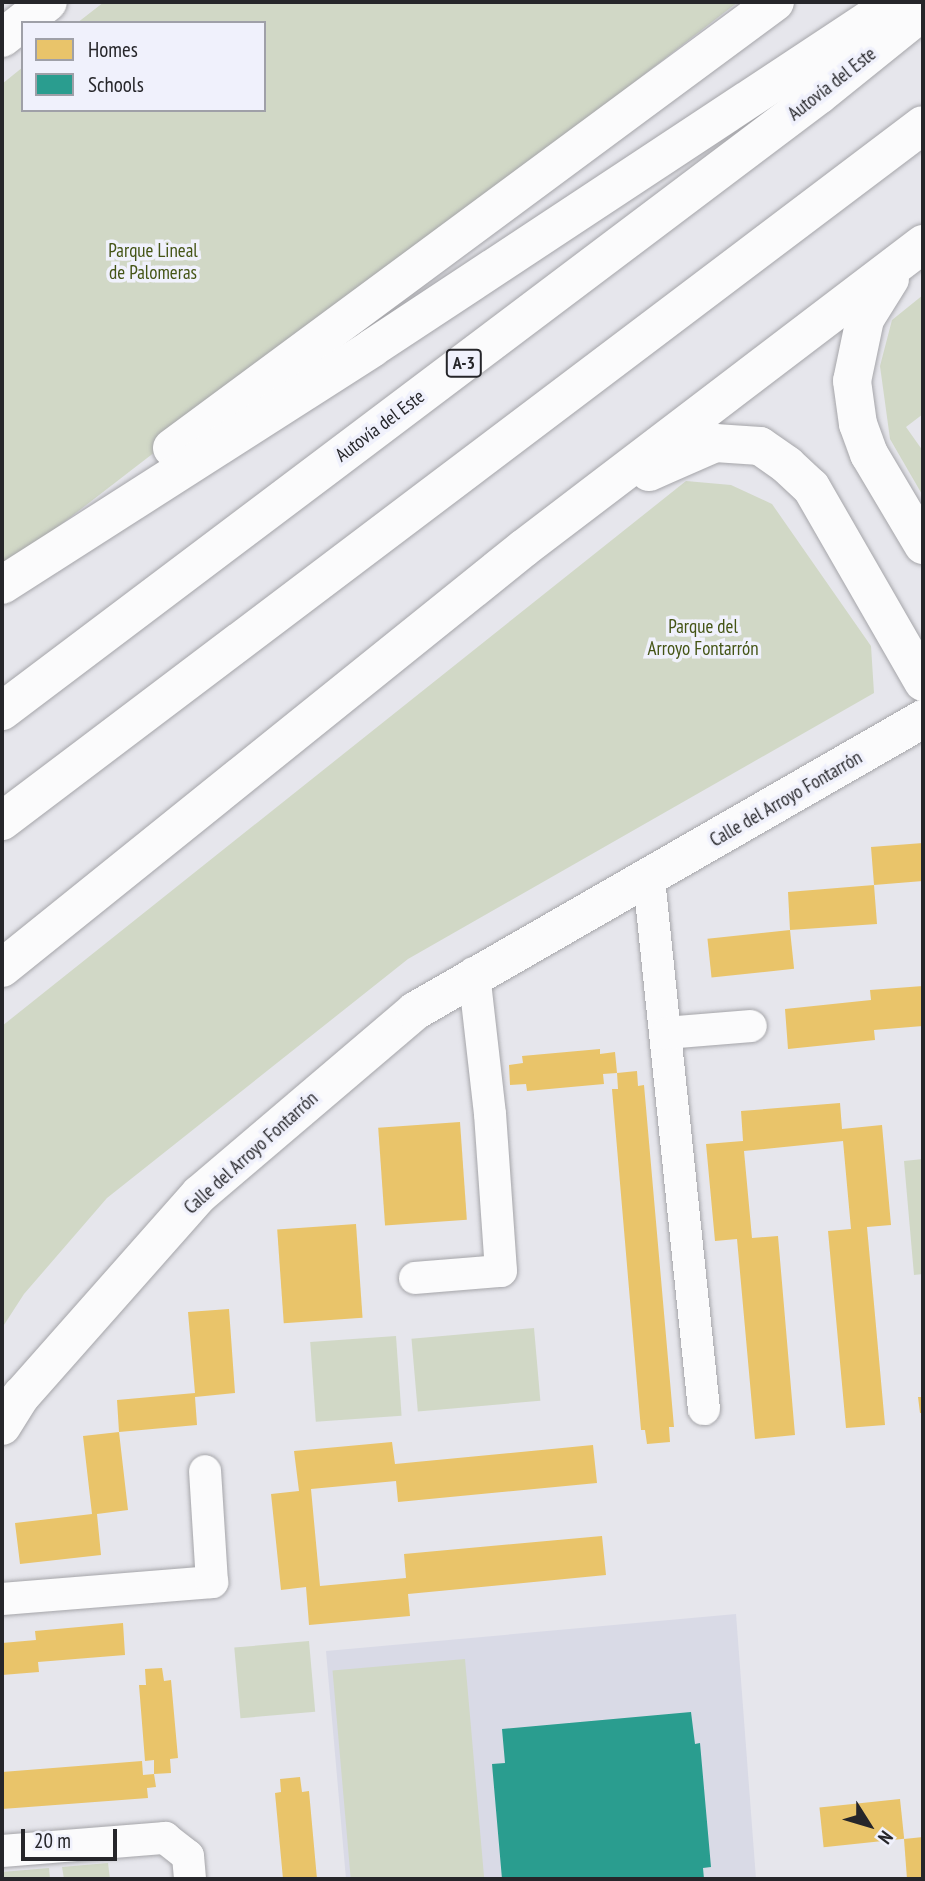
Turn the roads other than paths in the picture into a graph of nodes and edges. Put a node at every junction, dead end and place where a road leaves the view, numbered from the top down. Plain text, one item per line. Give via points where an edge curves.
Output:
1 (48, 2) edge
2 (775, 2) edge
3 (896, 2) edge
4 (923, 11) edge
5 (24, 21) edge
6 (21, 23) edge
7 (2, 38) edge
8 (923, 125) edge
9 (912, 252) edge
10 (923, 545) edge
11 (524, 548) junction
12 (2, 574) edge
13 (2, 585) edge
14 (923, 681) edge
15 (2, 712) edge
16 (923, 719) edge
17 (2, 821) edge
18 (649, 879) junction
19 (2, 968) edge
20 (474, 973) junction
21 (751, 1026) dead end
22 (666, 1033) junction
23 (415, 1278) dead end
24 (704, 1409) dead end
25 (2, 1426) edge
26 (205, 1471) dead end
27 (2, 1599) edge
28 (2, 1851) edge
29 (190, 1879) edge

1 - 5 main road
2 - 12 main road
3 - 13 main road via 372,348
4 - 15 main road, Autovía del Este / A-3 via 808,104
6 - 7 main road
8 - 17 main road
9 - 10 main road via 865,319 852,381 858,424 869,454
9 - 11 main road
11 - 14 main road via 662,464 715,443 760,446 811,487
11 - 19 main road
16 - 18 main road, Calle del Arroyo Fontarrón
18 - 20 main road, Calle del Arroyo Fontarrón
18 - 22 street
20 - 23 street via 501,1271
20 - 25 main road, Calle del Arroyo Fontarrón via 415,1011 200,1194 21,1396
21 - 22 street
22 - 24 street
26 - 27 street via 212,1582
28 - 29 street via 165,1838 188,1856

